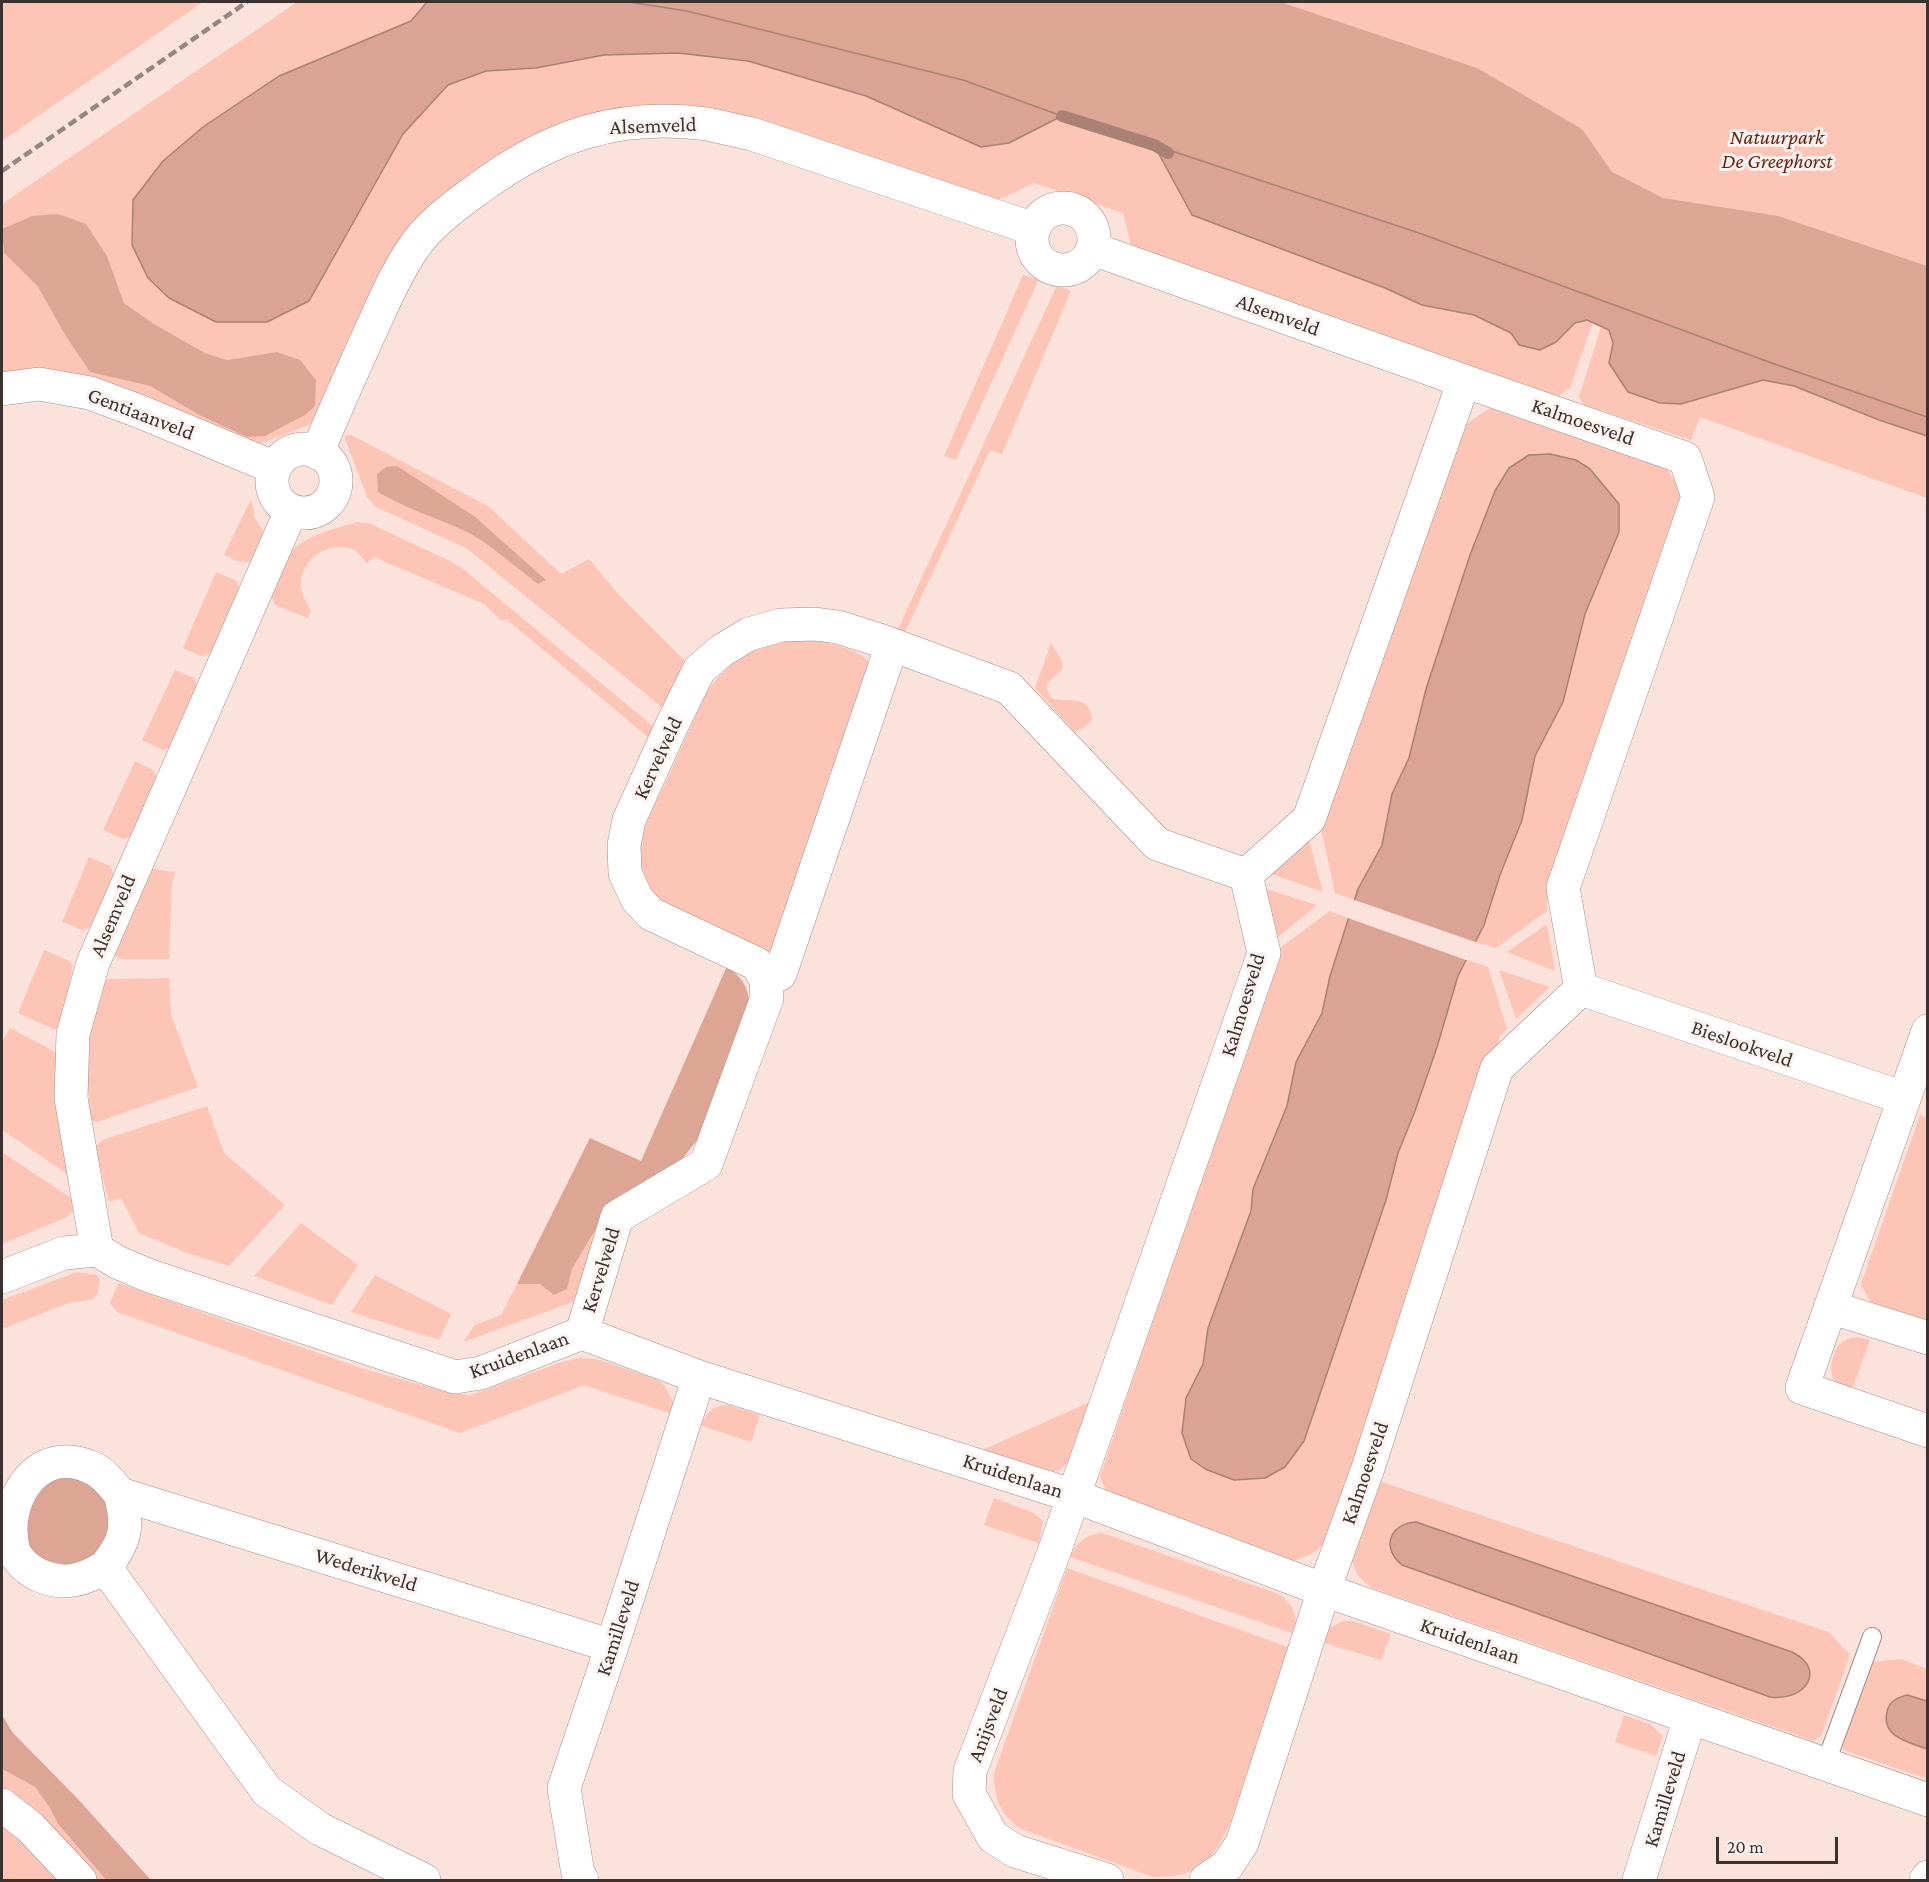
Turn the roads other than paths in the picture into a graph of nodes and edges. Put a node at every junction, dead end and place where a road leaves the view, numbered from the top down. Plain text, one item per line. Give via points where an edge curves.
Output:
1 (1464, 381) junction
2 (2, 389) edge
3 (317, 453) junction
4 (275, 468) junction
5 (291, 511) junction
6 (892, 645) junction
7 (1246, 875) junction
8 (766, 980) junction
9 (1581, 989) junction
10 (1928, 1031) edge
11 (1904, 1098) junction
12 (96, 1250) junction
13 (2, 1277) edge
14 (1830, 1307) junction
15 (582, 1333) junction
16 (1928, 1338) edge
17 (699, 1377) junction
18 (1928, 1431) edge
19 (120, 1494) junction
20 (1074, 1496) junction
21 (105, 1567) junction
22 (1324, 1590) junction
23 (1872, 1637) dead end
24 (612, 1646) junction
25 (1690, 1718) junction
26 (1825, 1765) junction
27 (1928, 1800) edge
28 (2, 1805) edge
29 (1092, 1878) edge
30 (80, 1881) edge
31 (424, 1881) edge
32 (582, 1881) edge
33 (1206, 1881) edge
34 (1639, 1881) edge

1 - 3 street, Alsemveld via 1093,249 1080,265 1071,269 1051,268 1035,254 1034,229 752,134 707,124 626,123 582,132 537,151 455,206 414,246
1 - 7 street via 1309,819
1 - 9 street, Kalmoesveld via 1685,458 1698,497 1563,888
2 - 4 street, Gentiaanveld via 39,384 90,393
3 - 4 street via 301,449 290,452
3 - 5 street via 335,472 333,495 320,509 300,514
4 - 5 street via 272,488 282,505
5 - 12 street, Alsemveld via 93,963 73,1034 71,1098
6 - 7 street, Kervelveld via 1010,688 1157,844
6 - 8 street via 780,974
6 - 8 street, Kervelveld via 838,627 781,625 749,634 721,651 699,670 629,820 624,845 625,873 637,899 651,914 757,964
7 - 20 street, Kalmoesveld via 1264,953
8 - 15 street, Kervelveld via 767,999 706,1164 617,1217
9 - 11 street, Bieslookveld
9 - 22 street, Kalmoesveld via 1497,1068 1368,1468
10 - 11 street
11 - 14 street
12 - 13 street via 64,1253
12 - 15 street, Kruidenlaan via 150,1276 455,1377 481,1372
14 - 16 street
14 - 18 street via 1802,1388
15 - 17 street, Kruidenlaan
17 - 20 street, Kruidenlaan
17 - 24 street, Kamilleveld
19 - 21 street via 125,1533 118,1552
19 - 21 street, Wederikveld via 91,1467 71,1461 33,1471 18,1484 8,1502 5,1522 9,1542 19,1560 33,1573 71,1581 89,1577
19 - 24 street, Wederikveld
20 - 22 street, Kruidenlaan
20 - 29 street, Anijsveld via 970,1772 969,1794 993,1838 1015,1851
21 - 31 street via 267,1791 320,1829
22 - 25 street, Kruidenlaan
22 - 33 street via 1242,1843 1227,1866
23 - 26 lane
24 - 32 street, Kamilleveld via 564,1788
25 - 26 street, Kruidenlaan
25 - 34 street, Kamilleveld
26 - 27 street, Kruidenlaan
28 - 30 street via 30,1827

